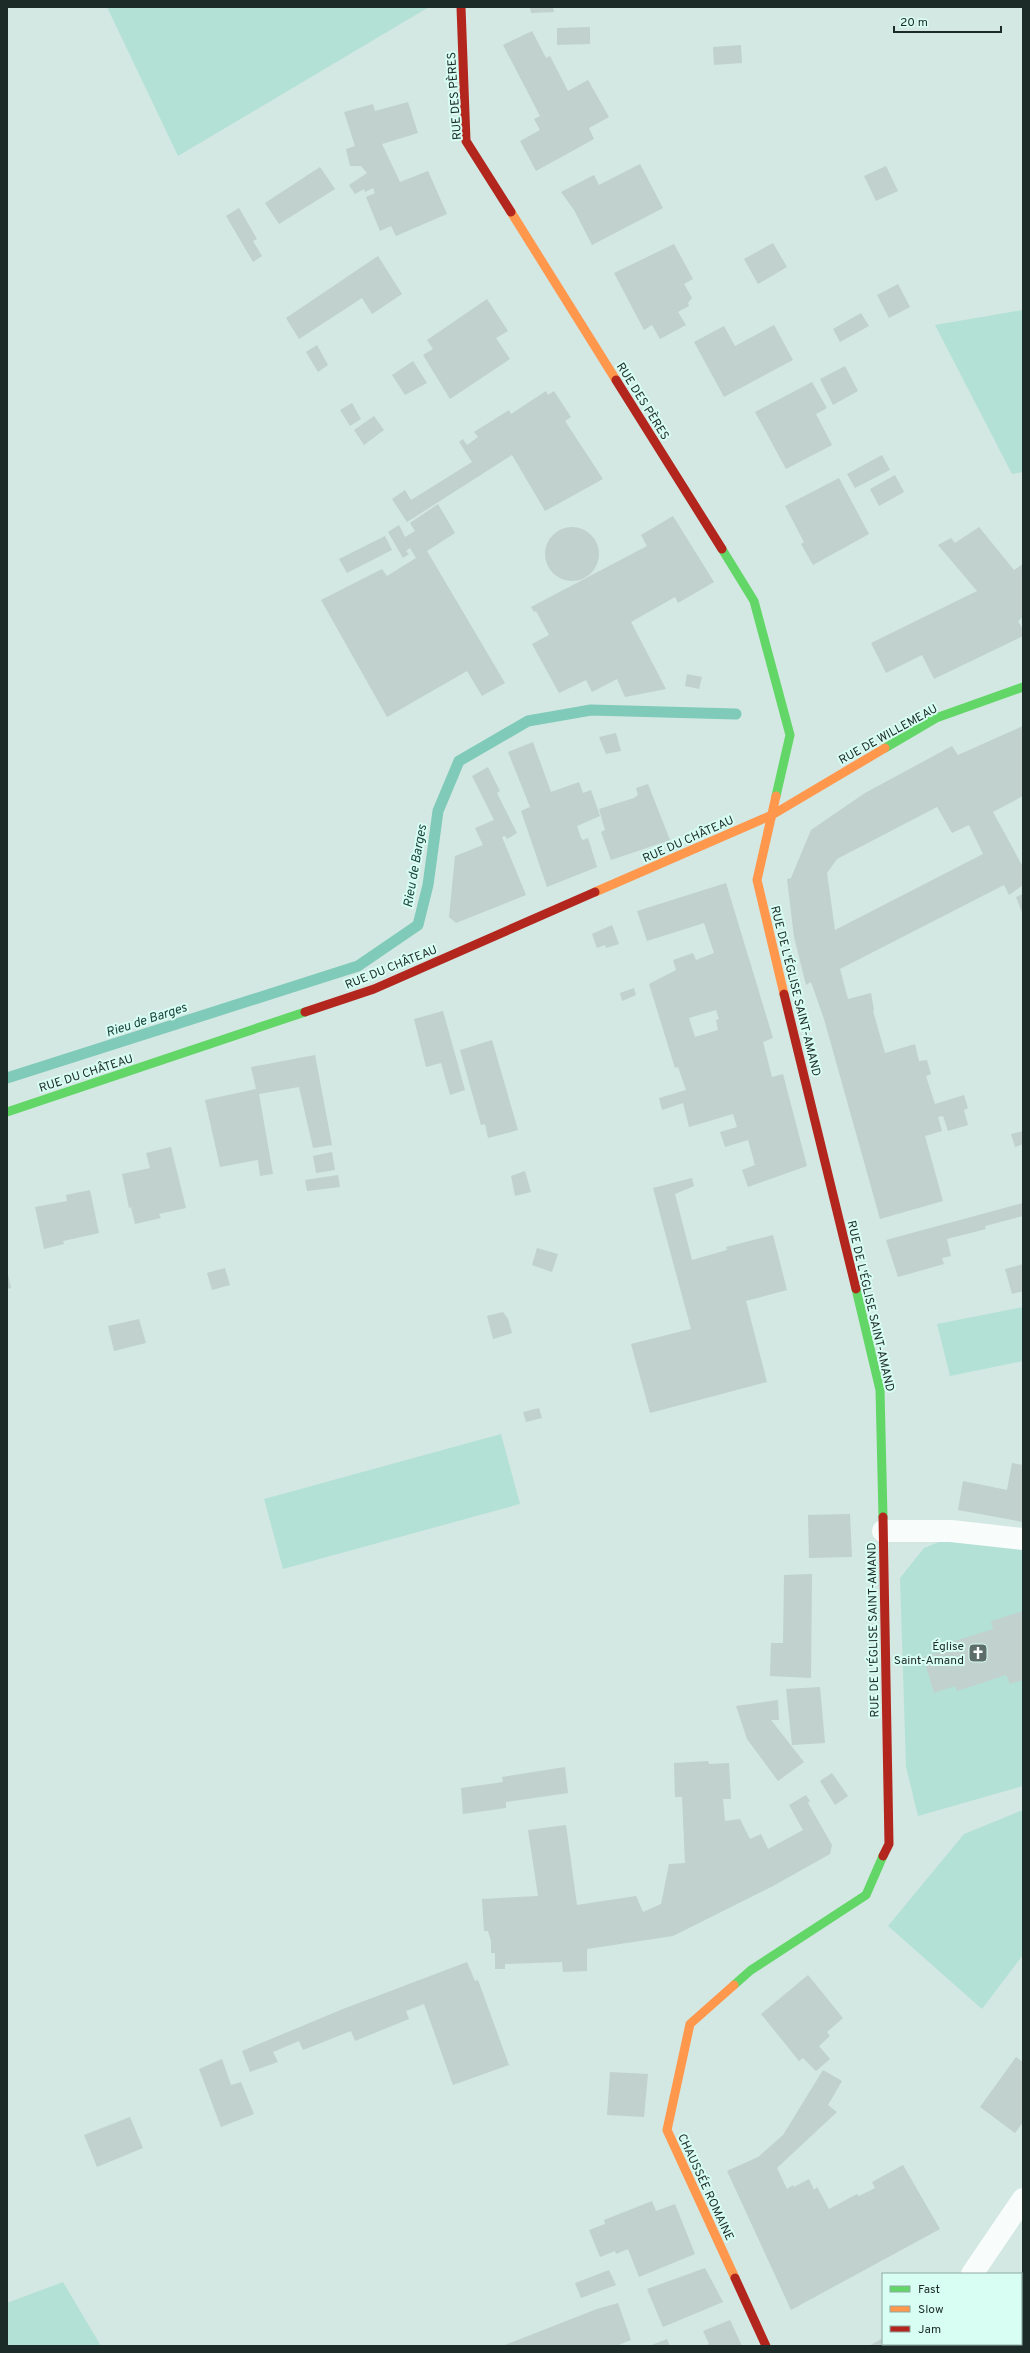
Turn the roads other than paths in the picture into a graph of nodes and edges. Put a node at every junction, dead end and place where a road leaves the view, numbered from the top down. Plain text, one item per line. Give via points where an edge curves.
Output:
1 (461, 7) edge
2 (1023, 687) edge
3 (772, 815) junction
4 (7, 1112) edge
5 (883, 1531) junction
6 (1023, 1539) edge
7 (839, 1914) joint
8 (1023, 2199) edge
9 (973, 2273) edge
10 (766, 2346) edge

1 - 3 street, RUE DES PÈRES via 466,141 754,600 790,735
2 - 3 street, RUE DE WILLEMEAU via 936,718
3 - 4 street, RUE DU CHÂTEAU via 374,990
3 - 5 street, RUE DE L'ÉGLISE SAINT-AMAND via 757,880 880,1390
5 - 6 street via 951,1531
5 - 7 street, RUE DE L'ÉGLISE SAINT-AMAND via 889,1844 866,1895
7 - 10 street, CHAUSSÉE ROMAINE via 751,1970 690,2024 667,2130
8 - 9 street

